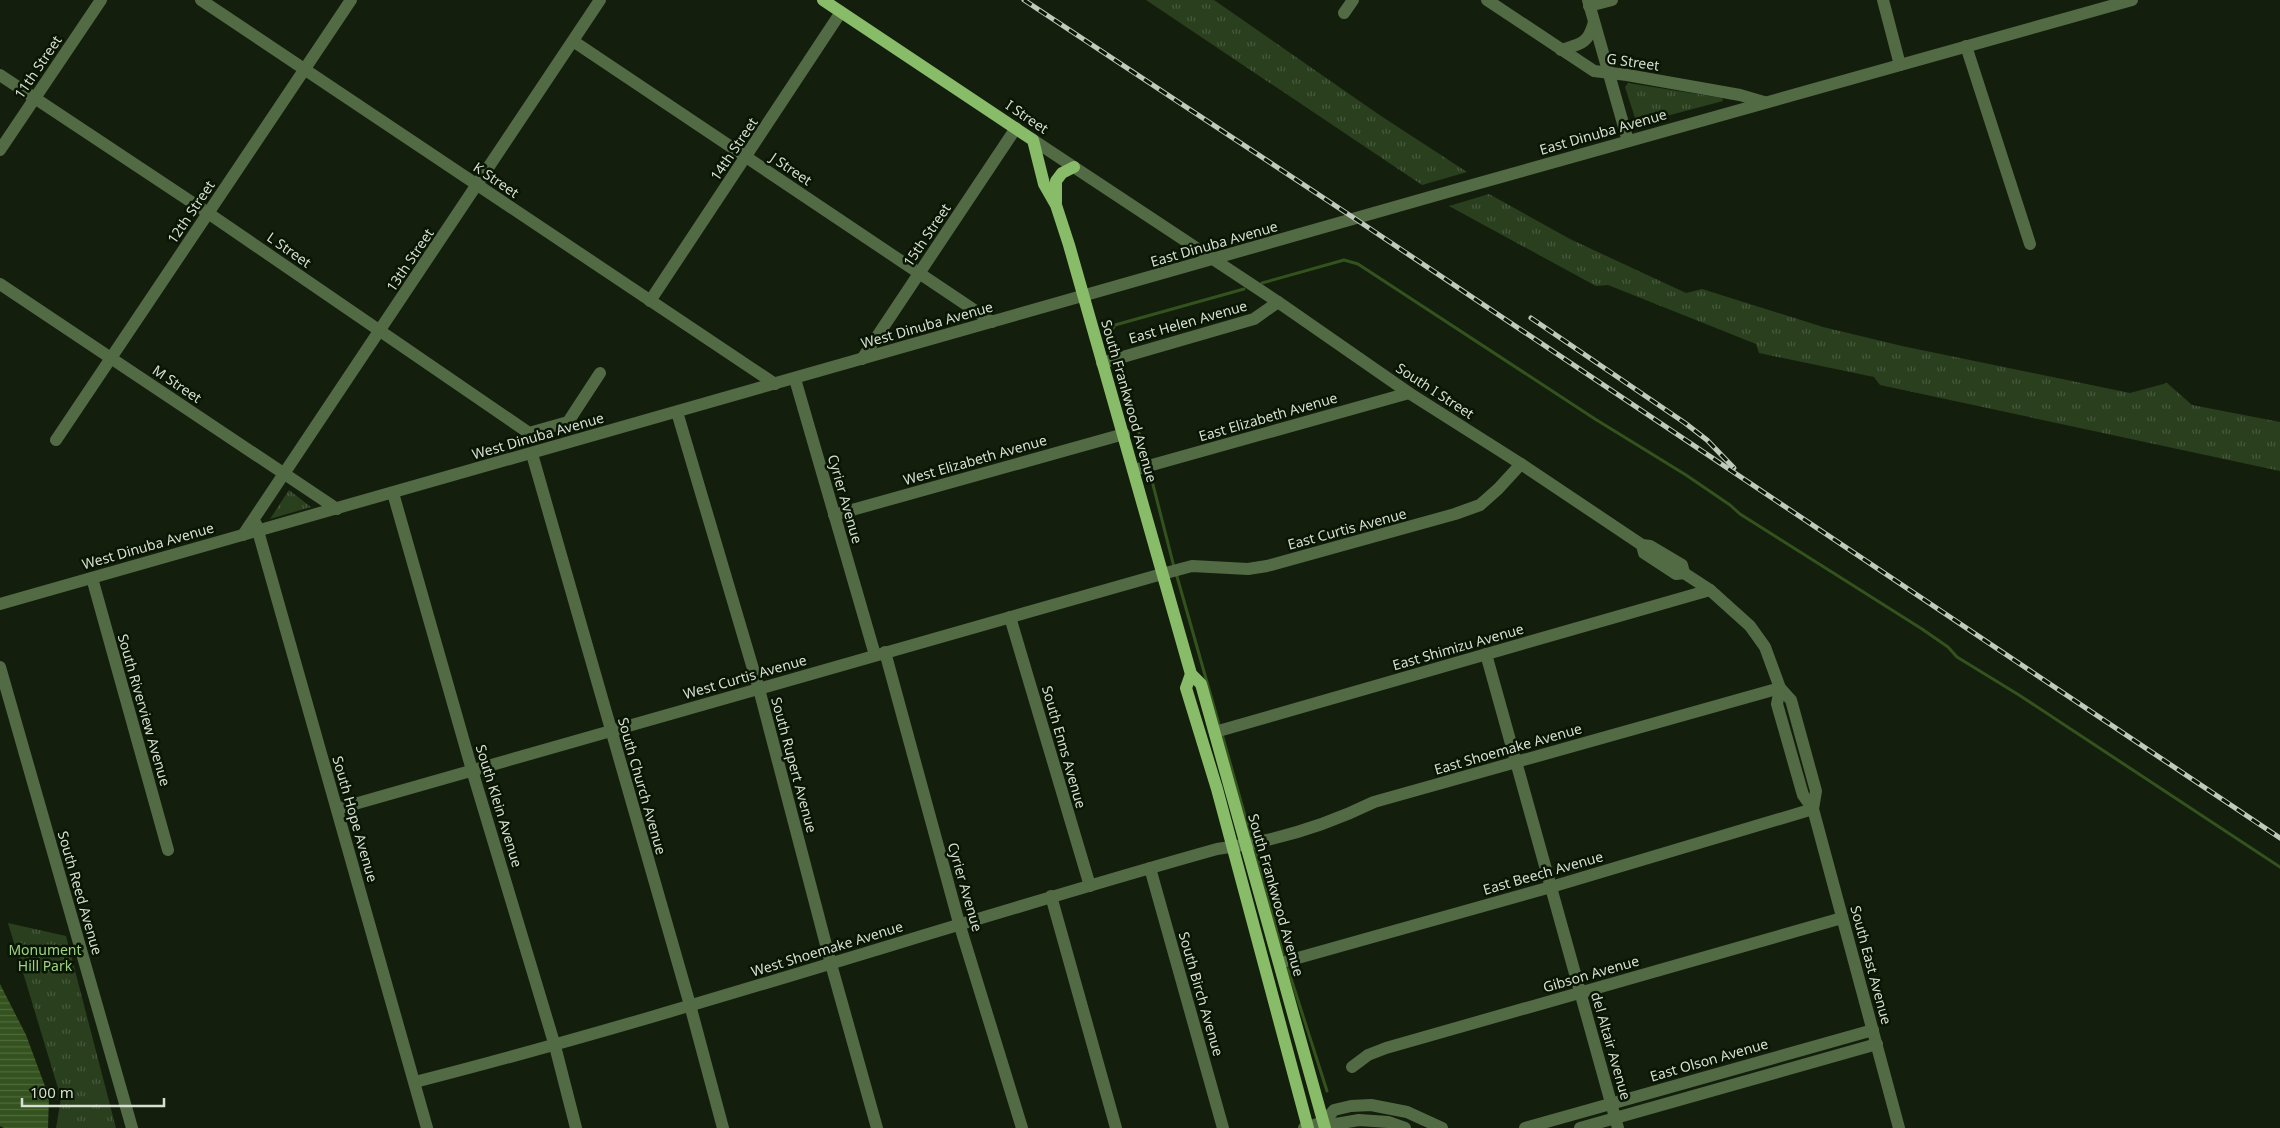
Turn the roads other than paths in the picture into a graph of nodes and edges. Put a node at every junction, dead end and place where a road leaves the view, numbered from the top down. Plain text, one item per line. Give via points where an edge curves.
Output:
1 (101, 0) edge
2 (201, 0) edge
3 (351, 0) edge
4 (600, 0) edge
5 (823, 0) edge
6 (1353, 0) edge
7 (1486, 0) edge
8 (1612, 0) edge
9 (1882, 0) edge
10 (2132, 0) edge
11 (1588, 3) edge
12 (841, 12) junction
13 (1344, 13) dead end
14 (1594, 22) junction
15 (573, 40) junction
16 (1966, 46) junction
17 (1561, 50) junction
18 (1900, 65) junction
19 (305, 69) junction
20 (1608, 74) junction
21 (0, 75) edge
22 (35, 98) junction
23 (1765, 102) junction
24 (1016, 128) junction
25 (1033, 140) junction
26 (1628, 141) junction
27 (0, 150) edge
28 (746, 157) junction
29 (1074, 167) junction
30 (478, 185) junction
31 (1056, 204) junction
32 (208, 213) junction
33 (2030, 244) dead end
34 (1213, 260) junction
35 (919, 273) junction
36 (0, 284) edge
37 (1084, 296) junction
38 (650, 301) junction
39 (1278, 302) junction
40 (992, 322) junction
41 (380, 332) junction
42 (111, 358) junction
43 (862, 359) junction
44 (1102, 363) junction
45 (600, 373) dead end
46 (795, 379) junction
47 (775, 384) junction
48 (1409, 393) junction
49 (677, 412) junction
50 (1124, 434) junction
51 (56, 440) dead end
52 (532, 454) junction
53 (1521, 464) junction
54 (1134, 470) junction
55 (284, 475) junction
56 (393, 493) junction
57 (337, 509) junction
58 (834, 515) junction
59 (256, 525) junction
60 (1162, 574) junction
61 (92, 578) junction
62 (1710, 590) junction
63 (0, 604) edge
64 (1010, 617) junction
65 (880, 654) junction
66 (1486, 654) junction
67 (0, 667) edge
68 (1191, 674) junction
69 (1780, 688) junction
70 (759, 689) junction
71 (610, 731) junction
72 (1214, 732) junction
73 (1516, 762) junction
74 (472, 770) junction
75 (337, 809) junction
76 (1813, 809) junction
77 (1247, 845) junction
78 (1232, 847) junction
79 (168, 850) dead end
80 (1150, 868) junction
81 (1090, 886) junction
82 (1551, 887) junction
83 (1052, 896) junction
84 (1842, 918) junction
85 (959, 923) junction
86 (1280, 962) junction
87 (831, 964) junction
88 (1580, 992) junction
89 (690, 1005) junction
90 (1873, 1030) junction
91 (1877, 1044) junction
92 (556, 1046) junction
93 (1352, 1067) dead end
94 (415, 1082) junction
95 (1611, 1104) junction
96 (1617, 1123) edge
97 (1324, 1125) edge
98 (132, 1128) edge
99 (427, 1128) edge
100 (576, 1128) edge
101 (723, 1128) edge
102 (877, 1128) edge
103 (1022, 1128) edge
104 (1116, 1128) edge
105 (1223, 1128) edge
106 (1307, 1128) edge
107 (1405, 1128) edge
108 (1442, 1128) edge
109 (1525, 1128) edge
110 (1580, 1128) edge
111 (1899, 1128) edge

1 - 22 street, 11th Street
2 - 19 street, K Street
3 - 19 street, 12th Street
4 - 15 street, 13th Street
5 - 12 main road, I Street
6 - 13 street
7 - 17 street, G Street
8 - 11 street
9 - 18 street
10 - 16 street, East Dinuba Avenue
11 - 14 street
12 - 24 main road, I Street
12 - 28 street, 14th Street
14 - 17 street via 1586,40
14 - 20 street
15 - 28 street, J Street
15 - 30 street, 13th Street
16 - 18 street, East Dinuba Avenue
16 - 33 street
17 - 20 street, G Street via 1594,71
18 - 23 street, East Dinuba Avenue
19 - 30 street, K Street
19 - 32 street, 12th Street
20 - 23 street, G Street via 1740,95
20 - 26 street
21 - 22 street, L Street
22 - 27 street, 11th Street
22 - 32 street, L Street
23 - 26 street, East Dinuba Avenue
24 - 25 main road, I Street
24 - 35 street, 15th Street
25 - 29 street, I Street
25 - 31 main road, South Frankwood Avenue via 1044,184
26 - 34 street, East Dinuba Avenue
28 - 35 street, J Street
28 - 38 street, 14th Street
29 - 31 main road via 1056,181
29 - 34 street, I Street
30 - 38 street, K Street
30 - 41 street, 13th Street
31 - 37 main road, South Frankwood Avenue
32 - 41 street, L Street
32 - 42 street, 12th Street
34 - 37 street, East Dinuba Avenue
34 - 39 street, South I Street
35 - 40 street, J Street
35 - 43 street, 15th Street
36 - 42 street, M Street
37 - 40 street, West Dinuba Avenue
37 - 44 main road, South Frankwood Avenue
38 - 47 street, K Street
39 - 44 street, East Helen Avenue via 1254,319
39 - 48 street, South I Street
40 - 43 street, West Dinuba Avenue
41 - 45 street, L Street via 525,431 533,432 570,420
41 - 55 street, 13th Street
42 - 51 street, 12th Street
42 - 55 street, M Street
43 - 46 street, West Dinuba Avenue
44 - 50 main road, South Frankwood Avenue
46 - 47 street, West Dinuba Avenue
46 - 58 street, Cyrier Avenue
47 - 49 street, West Dinuba Avenue
48 - 53 street, South I Street
48 - 54 street, East Elizabeth Avenue
49 - 52 street, West Dinuba Avenue
49 - 70 street, South Rupert Avenue
50 - 54 main road, South Frankwood Avenue
50 - 58 street, West Elizabeth Avenue
52 - 56 street, West Dinuba Avenue
52 - 71 street, South Church Avenue
53 - 60 street, East Curtis Avenue via 1480,505 1455,514 1267,566 1248,569 1192,566
53 - 62 street, South I Street via 1642,545 1644,553 1676,574 1684,573
54 - 60 main road, South Frankwood Avenue
55 - 57 street, M Street
55 - 59 street, 13th Street
56 - 57 street, West Dinuba Avenue
56 - 74 street, South Klein Avenue
57 - 59 street, West Dinuba Avenue
58 - 65 street, Cyrier Avenue
59 - 61 street, West Dinuba Avenue via 243,535
59 - 75 street, South Hope Avenue
60 - 64 street, West Curtis Avenue
60 - 68 main road, South Frankwood Avenue
61 - 63 street, West Dinuba Avenue
61 - 79 street, South Riverview Avenue
62 - 66 street, East Shimizu Avenue
62 - 69 street, South I Street via 1750,626 1765,647
64 - 65 street, West Curtis Avenue
64 - 81 street, South Enns Avenue
65 - 70 street, West Curtis Avenue
65 - 85 street, Cyrier Avenue
66 - 72 street, East Shimizu Avenue
66 - 73 street, del Altair Avenue
67 - 98 street, South Reed Avenue
68 - 72 main road, South Frankwood Avenue via 1201,684
68 - 78 main road, South Frankwood Avenue via 1186,688
69 - 73 street, East Shoemake Avenue
69 - 76 street, South East Avenue via 1777,704 1803,795
70 - 71 street, West Curtis Avenue
70 - 87 street, South Rupert Avenue
71 - 74 street, West Curtis Avenue
71 - 89 street, South Church Avenue
72 - 77 main road, South Frankwood Avenue
73 - 77 street, East Shoemake Avenue via 1374,802 1338,820
73 - 82 street, del Altair Avenue
74 - 75 street, West Curtis Avenue
74 - 92 street, South Klein Avenue
75 - 94 street, South Hope Avenue
76 - 82 street, East Beech Avenue
76 - 84 street, South East Avenue
77 - 78 street, West Shoemake Avenue
77 - 86 main road, South Frankwood Avenue
78 - 80 street, West Shoemake Avenue
78 - 106 main road, South Frankwood Avenue
80 - 81 street, West Shoemake Avenue
80 - 105 street, South Birch Avenue
81 - 83 street, West Shoemake Avenue
82 - 86 street, East Beech Avenue
82 - 88 street, del Altair Avenue
83 - 85 street, West Shoemake Avenue
83 - 104 street
84 - 88 street, Gibson Avenue
84 - 90 street, South East Avenue
85 - 87 street, West Shoemake Avenue
85 - 103 street, Cyrier Avenue
86 - 97 main road, South Frankwood Avenue
87 - 89 street, West Shoemake Avenue
87 - 102 street, South Rupert Avenue
88 - 93 street, Gibson Avenue via 1386,1048 1368,1055
88 - 95 street, del Altair Avenue
89 - 92 street, West Shoemake Avenue
89 - 101 street, South Church Avenue
90 - 91 street, South East Avenue
90 - 95 street, East Olson Avenue
91 - 96 street
91 - 111 street, South East Avenue
92 - 94 street, West Shoemake Avenue
92 - 100 street, South Klein Avenue
94 - 99 street, South Hope Avenue
95 - 96 street, del Altair Avenue
95 - 109 street, East Olson Avenue
96 - 110 street
97 - 106 street
97 - 107 street via 1360,1120 1388,1122
97 - 108 street via 1334,1110 1371,1105 1407,1112

